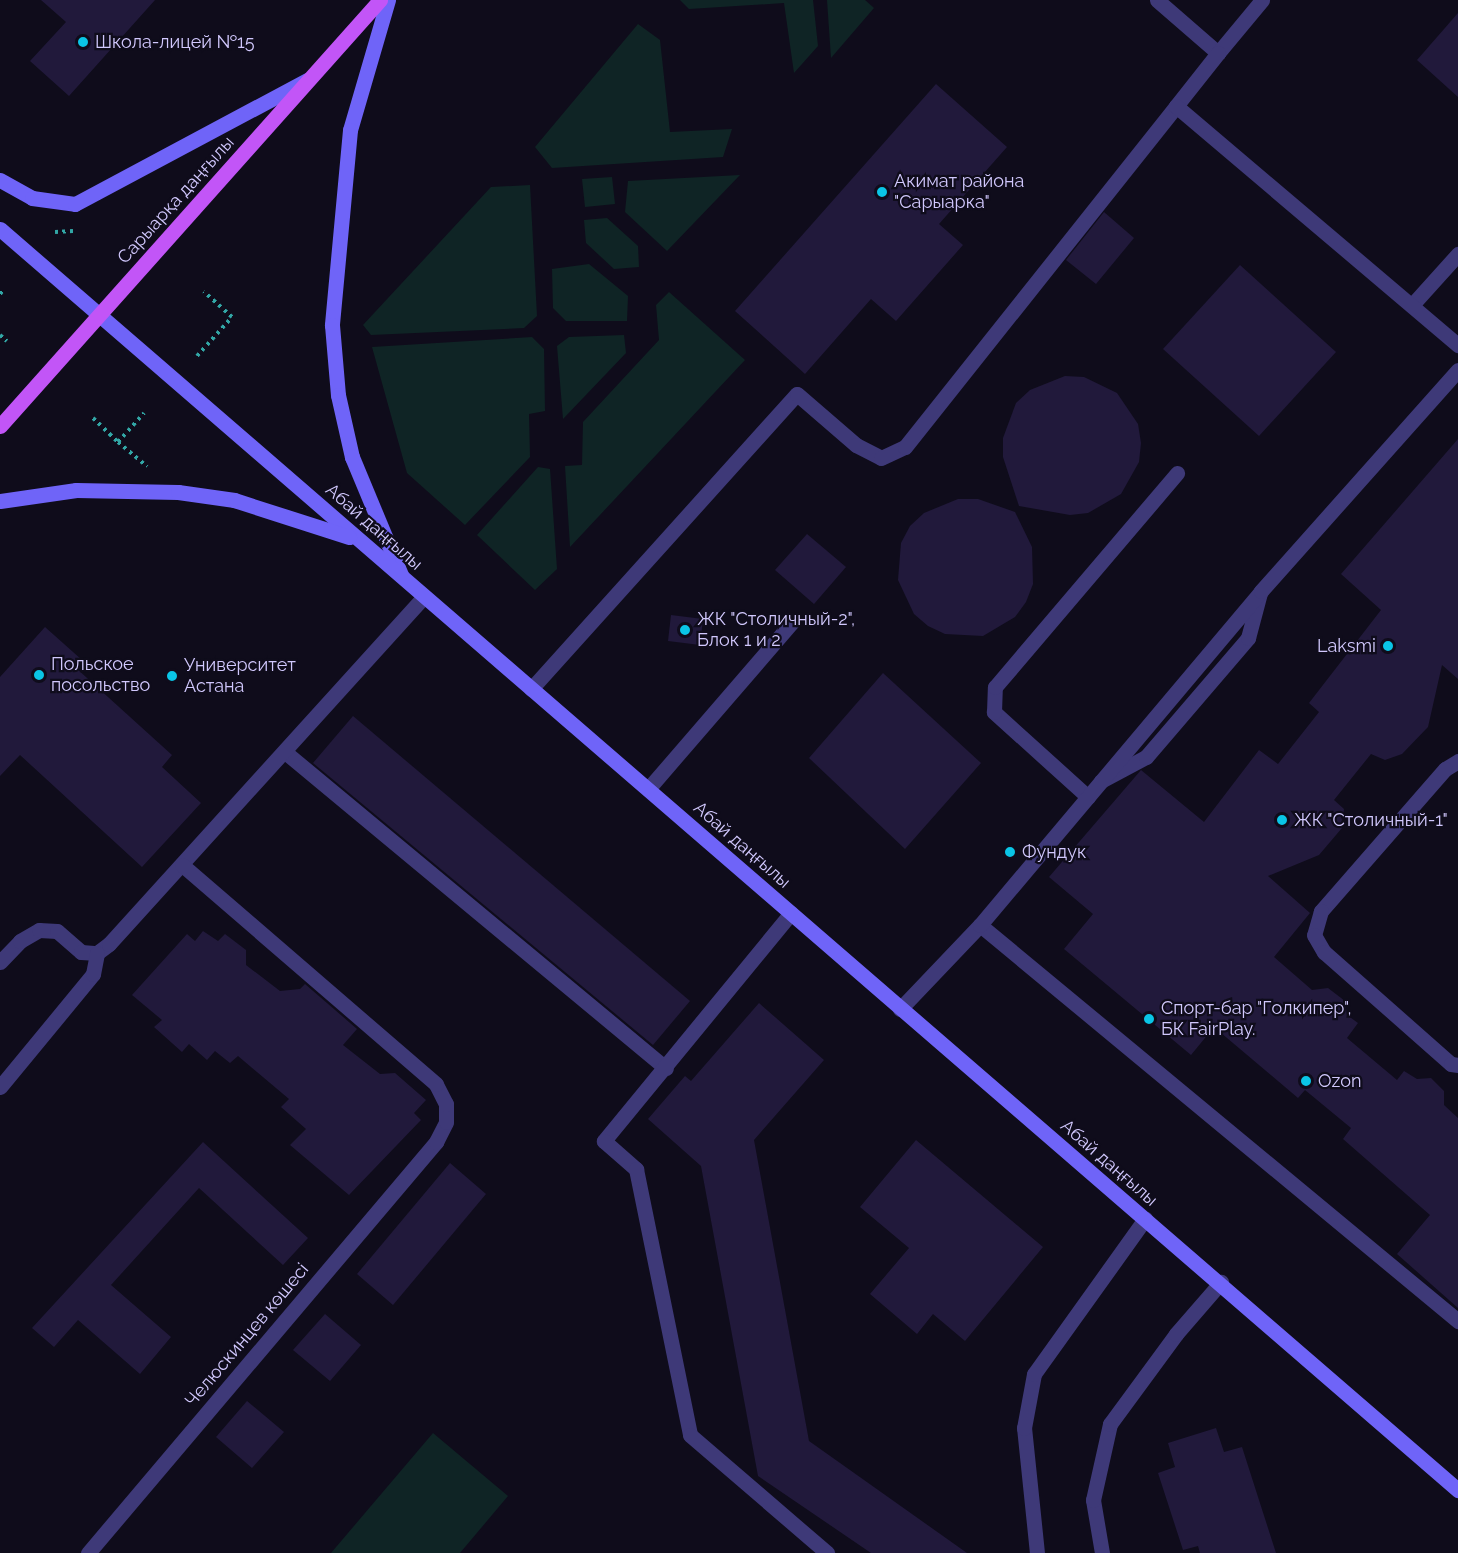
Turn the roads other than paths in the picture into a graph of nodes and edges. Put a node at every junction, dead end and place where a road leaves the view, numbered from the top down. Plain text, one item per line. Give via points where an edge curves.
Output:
1 (380, 0) edge
2 (388, 0) edge
3 (1157, 0) edge
4 (1262, 0) edge
5 (1218, 53) junction
6 (310, 79) junction
7 (1176, 106) junction
8 (0, 180) edge
9 (0, 229) edge
10 (1458, 254) edge
11 (1412, 305) junction
12 (100, 315) junction
13 (1458, 345) edge
14 (1458, 370) edge
15 (0, 426) edge
16 (1177, 473) dead end
17 (0, 501) edge
18 (360, 542) junction
19 (402, 578) junction
20 (424, 596) junction
21 (794, 620) dead end
22 (531, 689) junction
23 (285, 752) junction
24 (1458, 761) edge
25 (648, 789) junction
26 (1088, 797) junction
27 (182, 865) junction
28 (791, 913) junction
29 (980, 926) junction
30 (97, 953) junction
31 (0, 962) edge
32 (900, 1009) junction
33 (1458, 1065) edge
34 (666, 1068) junction
35 (0, 1087) edge
36 (1145, 1219) junction
37 (1221, 1282) junction
38 (1458, 1321) edge
39 (1458, 1490) edge
40 (88, 1553) edge
41 (827, 1553) edge
42 (1037, 1553) edge
43 (1101, 1553) edge

1 - 6 main road, Сарыарқа даңғылы
2 - 19 street via 350,130 332,325 338,394 352,457
3 - 5 street
4 - 5 street
5 - 7 street
6 - 8 street via 75,204 32,198
6 - 12 main road, Сарыарқа даңғылы
7 - 11 street
7 - 22 street via 905,447 881,458 856,444 797,394
9 - 12 street, Абай даңғылы
10 - 11 street
11 - 13 street
12 - 15 main road, Сарыарқа даңғылы
12 - 18 street, Абай даңғылы
14 - 26 street via 1261,591
16 - 26 street via 995,687 994,712
17 - 18 street via 76,490 178,492 234,500
18 - 19 street, Абай даңғылы
19 - 20 street, Абай даңғылы
20 - 22 street, Абай даңғылы
20 - 23 street
21 - 25 street
22 - 25 street, Абай даңғылы
23 - 27 street
23 - 34 street
24 - 33 street via 1445,769 1321,911 1314,935 1324,952
25 - 28 street, Абай даңғылы
26 - 29 street
27 - 30 street
27 - 40 street, Челюскинцев көшесі via 436,1084 446,1104 446,1122 436,1142
28 - 32 street, Абай даңғылы
28 - 34 street
29 - 32 street
29 - 38 street
30 - 31 street via 81,952 57,931 39,930 20,941
30 - 35 street via 93,974
32 - 36 street, Абай даңғылы
34 - 41 street via 604,1141 636,1169 690,1435
36 - 37 street, Абай даңғылы
36 - 42 street via 1034,1374 1024,1428
37 - 39 street, Абай даңғылы
37 - 43 street via 1176,1334 1110,1424 1093,1500

